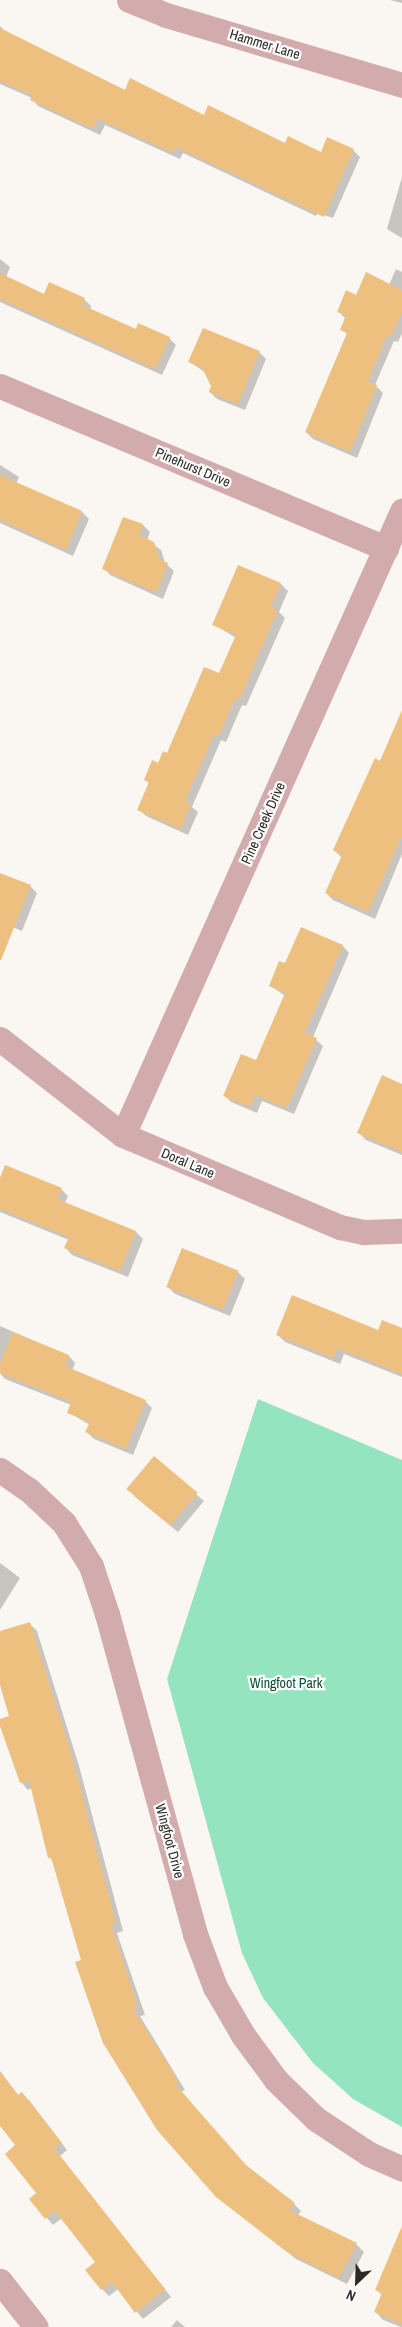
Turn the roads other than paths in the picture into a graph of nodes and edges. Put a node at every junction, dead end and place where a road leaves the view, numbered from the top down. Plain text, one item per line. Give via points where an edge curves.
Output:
1 (129, 0) edge
2 (402, 85) edge
3 (0, 386) edge
4 (402, 511) edge
5 (386, 548) junction
6 (0, 1039) edge
7 (123, 1135) junction
8 (402, 1231) edge
9 (0, 1470) edge
10 (402, 2169) edge
11 (0, 2281) edge
12 (36, 2327) edge

1 - 2 street, Hammer Lane via 166,15
3 - 5 street, Pinehurst Drive
4 - 5 street, Pine Creek Drive
5 - 7 street, Pine Creek Drive
6 - 7 street, Doral Lane
7 - 8 street, Doral Lane via 340,1227 364,1232
9 - 10 street, Wingfoot Drive via 29,1490 64,1523 91,1566 196,1934 215,1987 238,2027 276,2080 316,2119 370,2154
11 - 12 street

